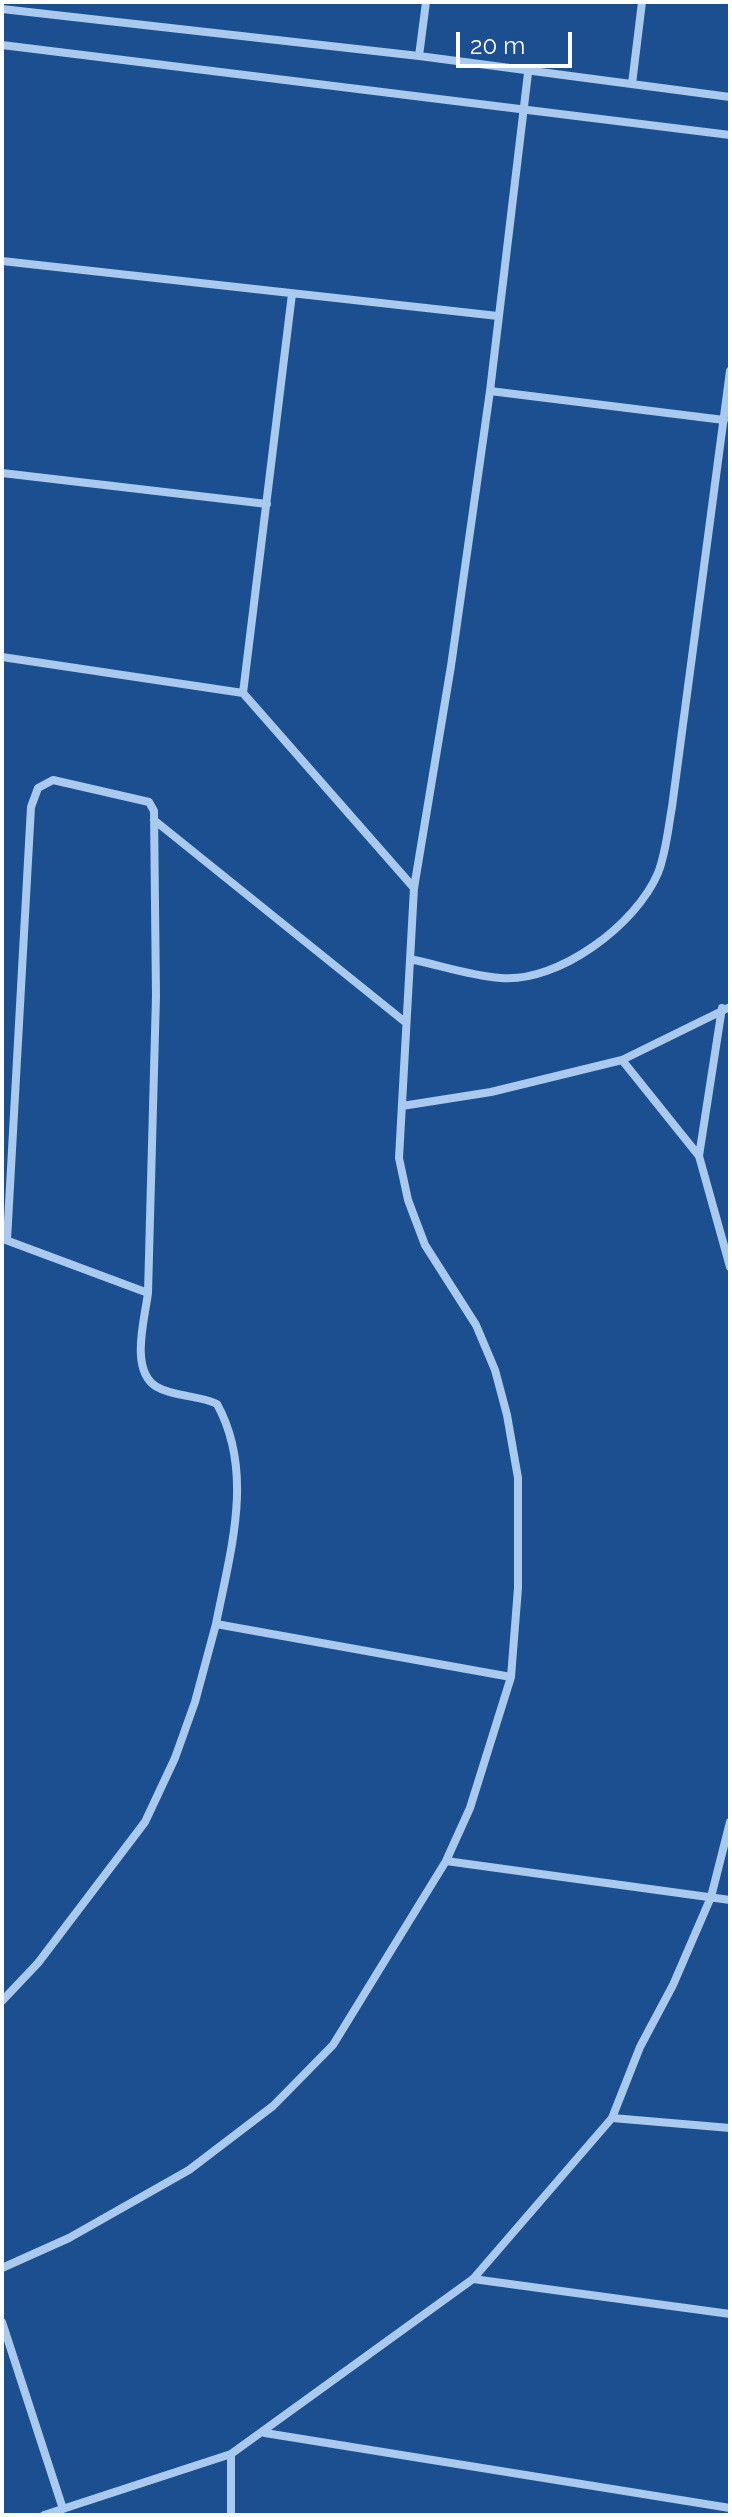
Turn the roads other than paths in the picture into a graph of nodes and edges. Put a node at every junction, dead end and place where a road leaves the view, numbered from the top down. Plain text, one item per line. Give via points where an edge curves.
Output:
1 (426, 2) edge
2 (642, 2) edge
3 (2, 9) edge
4 (2, 45) edge
5 (419, 56) junction
6 (528, 73) junction
7 (632, 84) junction
8 (730, 97) edge
9 (523, 109) junction
10 (730, 135) edge
11 (2, 261) edge
12 (292, 294) junction
13 (498, 316) junction
14 (730, 371) edge
15 (490, 391) junction
16 (724, 420) junction
17 (2, 473) edge
18 (267, 504) junction
19 (2, 657) edge
20 (243, 693) junction
21 (154, 820) junction
22 (414, 888) junction
23 (410, 959) junction
24 (726, 1008) edge
25 (405, 1022) junction
26 (622, 1060) junction
27 (402, 1106) junction
28 (699, 1156) junction
29 (4, 1239) edge
30 (730, 1267) edge
31 (148, 1293) junction
32 (216, 1624) junction
33 (511, 1677) junction
34 (730, 1822) edge
35 (446, 1861) junction
36 (711, 1897) junction
37 (730, 1900) edge
38 (2, 2001) edge
39 (612, 2118) junction
40 (730, 2128) edge
41 (2, 2268) edge
42 (473, 2279) junction
43 (730, 2314) edge
44 (2, 2322) edge
45 (265, 2432) junction
46 (231, 2454) junction
47 (730, 2508) edge
48 (63, 2509) junction
49 (44, 2515) edge
50 (231, 2515) edge

1 - 5 street
2 - 7 street
3 - 5 street
4 - 9 street
5 - 6 street
6 - 7 street
6 - 9 street
7 - 8 street
9 - 10 street
9 - 13 street
11 - 12 street
12 - 13 street
12 - 18 street
13 - 15 street
14 - 16 street
15 - 16 street
15 - 22 street
16 - 23 street via 672,807 657,874 616,928 546,971 502,978
17 - 18 street
18 - 20 street
19 - 20 street
20 - 22 street
21 - 25 street
21 - 29 street via 149,802 53,780 38,788 31,807
21 - 31 street via 156,996
22 - 23 street
23 - 25 street
24 - 26 street
24 - 28 street
25 - 27 street
26 - 27 street via 491,1092
26 - 28 street
27 - 33 street via 399,1158 408,1200 425,1245 476,1325 507,1415 518,1478
28 - 30 street
29 - 31 street
31 - 32 street via 141,1347 144,1370 156,1387 217,1404 228,1424 239,1486
32 - 33 street
32 - 38 street via 175,1758 145,1822 38,1963
33 - 35 street via 485,1764
34 - 36 street
35 - 36 street
35 - 41 street via 333,2045 273,2106 189,2170 69,2238
36 - 37 street
36 - 39 street
39 - 40 street
39 - 42 street
42 - 43 street
42 - 45 street
44 - 48 street
45 - 46 street
45 - 47 street
46 - 48 street
46 - 50 street
48 - 49 street

